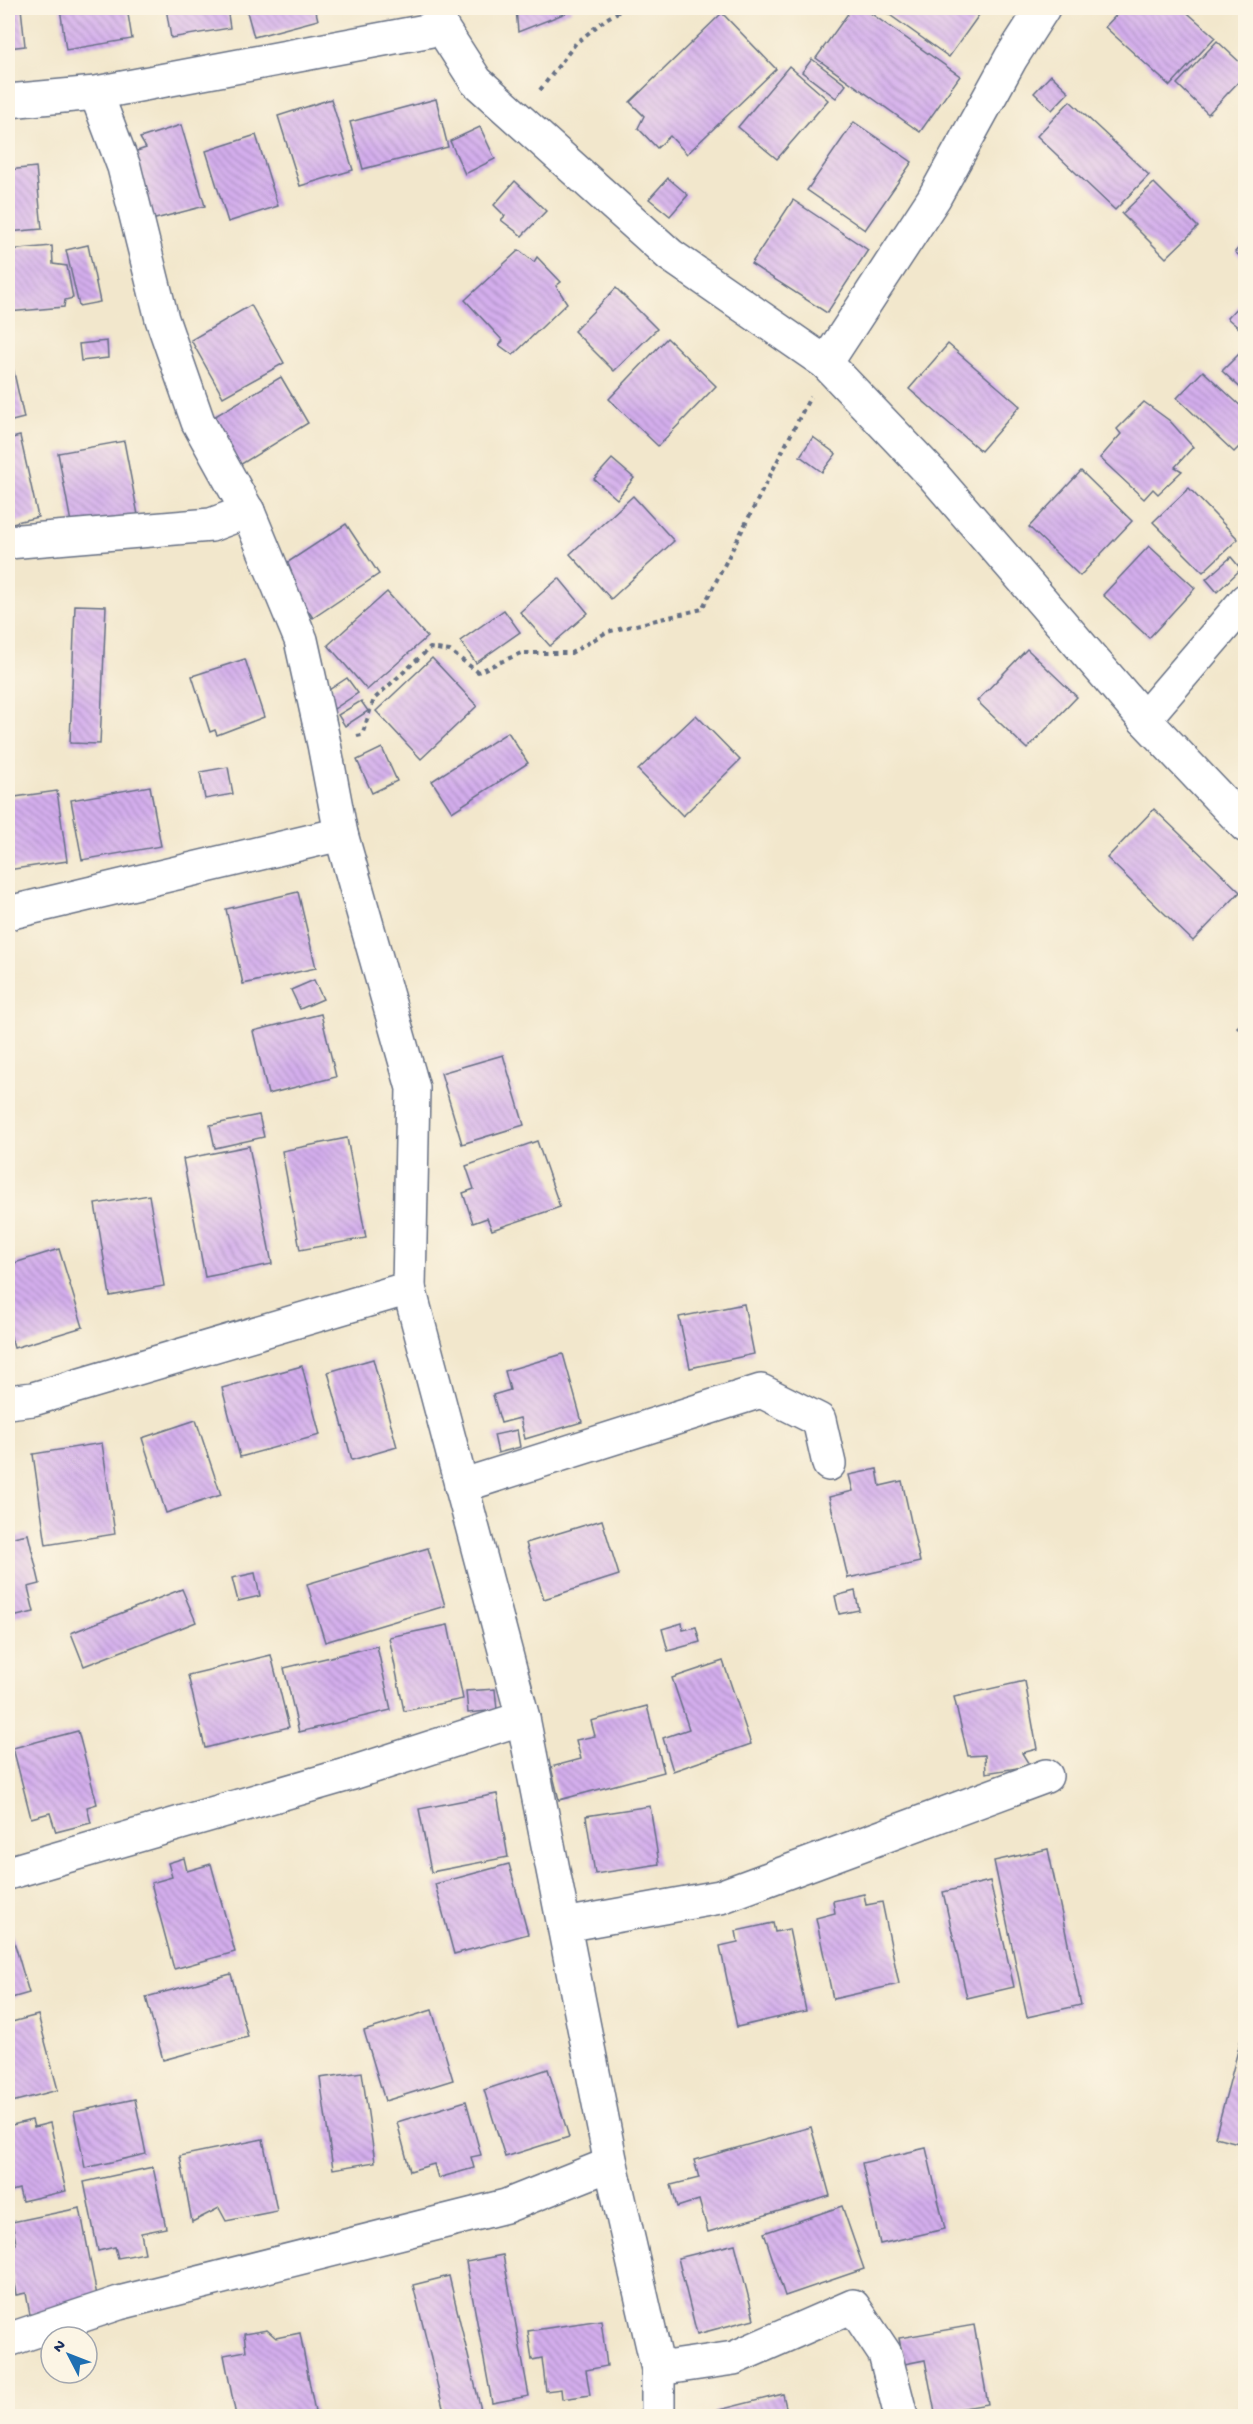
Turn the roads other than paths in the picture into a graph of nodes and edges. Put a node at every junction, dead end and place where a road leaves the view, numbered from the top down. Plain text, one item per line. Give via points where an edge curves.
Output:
1 (1041, 8) edge
2 (440, 18) edge
3 (96, 93) junction
4 (8, 101) edge
5 (826, 363) junction
6 (248, 511) junction
7 (8, 542) edge
8 (1245, 600) edge
9 (1144, 719) junction
10 (1245, 826) edge
11 (341, 834) junction
12 (8, 913) edge
13 (408, 1288) junction
14 (8, 1402) edge
15 (829, 1464) dead end
16 (461, 1486) junction
17 (523, 1718) junction
18 (1046, 1776) dead end
19 (8, 1873) edge
20 (564, 1925) junction
21 (611, 2164) junction
22 (8, 2340) edge
23 (658, 2369) junction
24 (658, 2416) edge
25 (901, 2416) edge

1 - 5 street via 934,198
2 - 3 street
2 - 5 street via 476,81 669,255
3 - 4 street
3 - 6 street via 124,167 162,319 198,422
5 - 9 street via 932,474
6 - 7 street via 211,525
6 - 11 street via 301,640
8 - 9 street
9 - 10 street
11 - 12 street
11 - 13 street via 413,1088
13 - 14 street via 33,1399
13 - 16 street
15 - 16 street via 819,1419 761,1391
16 - 17 street
17 - 19 street via 349,1774
17 - 20 street
18 - 20 street via 720,1897
20 - 21 street
21 - 22 street via 506,2206 119,2303
21 - 23 street
23 - 24 street
23 - 25 street via 734,2358 853,2306 885,2354

